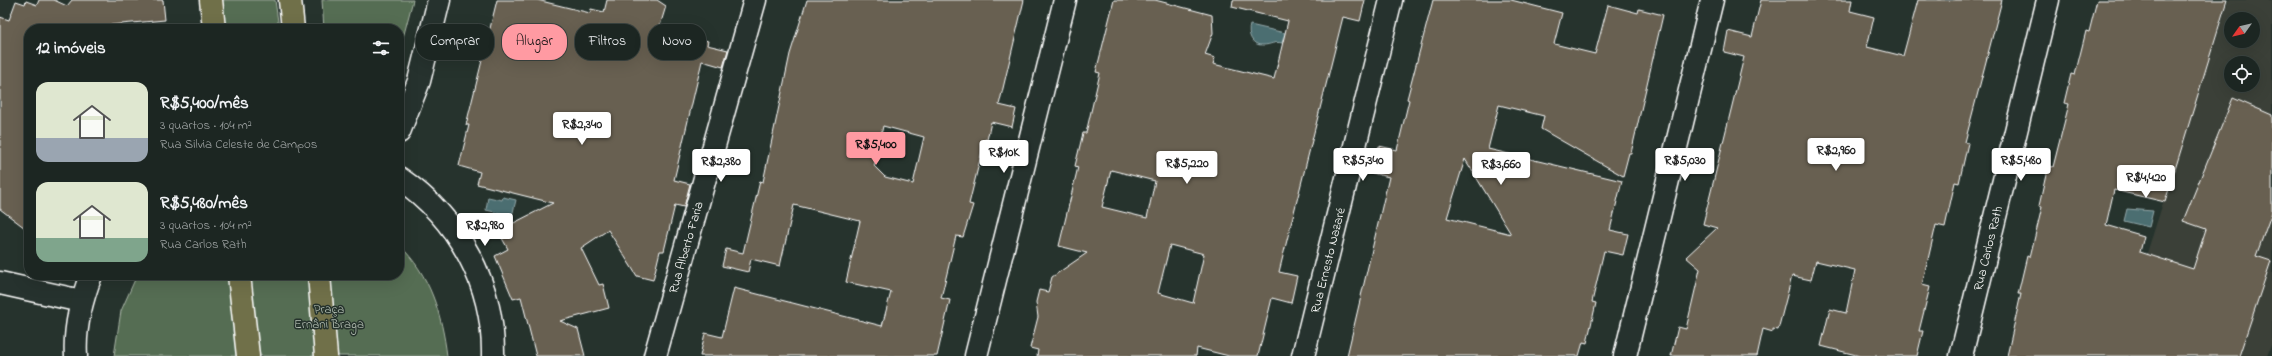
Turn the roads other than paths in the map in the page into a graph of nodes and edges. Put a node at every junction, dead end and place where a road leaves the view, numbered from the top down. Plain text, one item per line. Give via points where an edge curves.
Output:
1 (211, 0) edge
2 (290, 0) edge
3 (439, 0) edge
4 (755, 0) edge
5 (1064, 0) edge
6 (1391, 0) edge
7 (1712, 0) edge
8 (2048, 0) edge
9 (213, 24) edge
10 (292, 24) edge
11 (404, 119) edge
12 (404, 182) edge
13 (89, 280) edge
14 (240, 280) edge
15 (319, 280) edge
16 (0, 283) edge
17 (81, 301) junction
18 (76, 356) edge
19 (248, 356) edge
20 (326, 356) edge
21 (493, 356) edge
22 (655, 356) edge
23 (976, 356) edge
24 (1303, 356) edge
25 (1625, 356) edge
26 (1961, 356) edge

1 - 9 highway
2 - 10 highway
3 - 11 street via 419,81
4 - 22 street, Rua Alberto Faria
5 - 23 street
6 - 24 street, Rua Ernesto Nazaré
7 - 25 street
8 - 26 street, Rua Carlos Rath
12 - 21 street via 419,192 447,221 470,255 485,293 493,334
13 - 17 street
14 - 19 highway
15 - 20 highway
16 - 17 street
17 - 18 street

